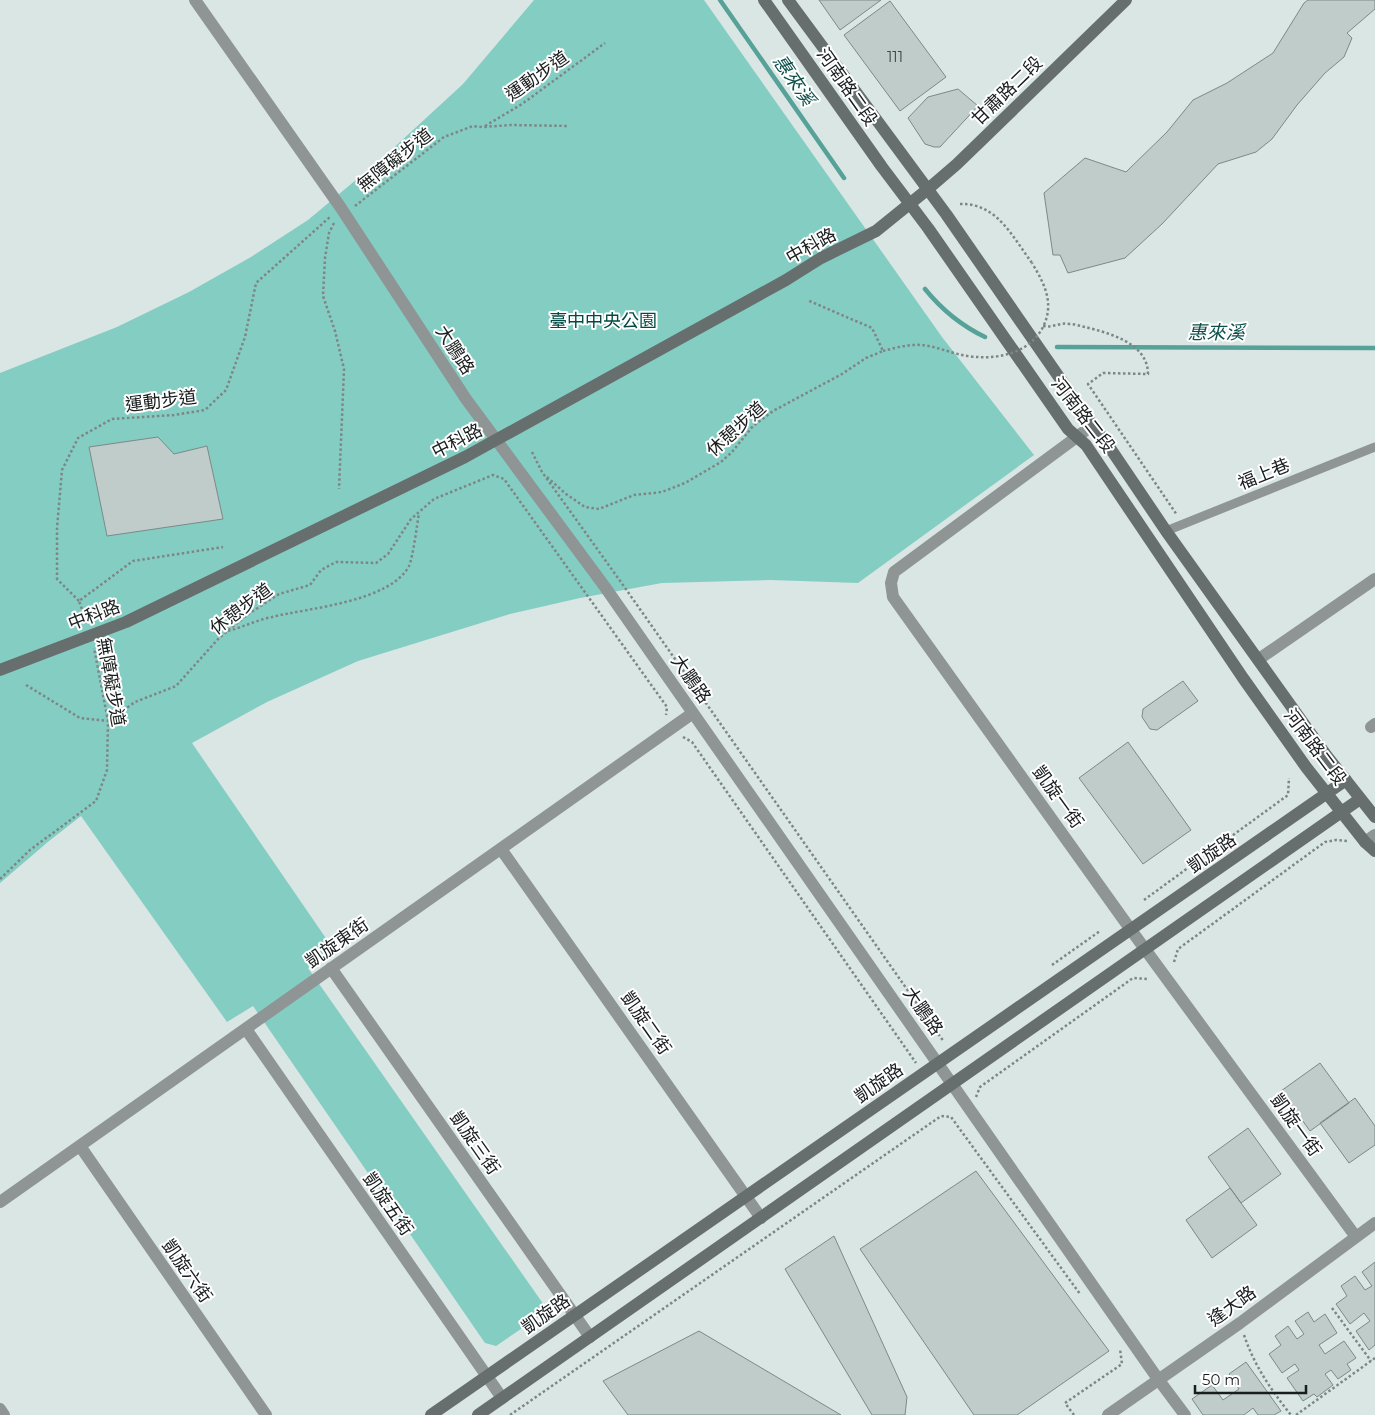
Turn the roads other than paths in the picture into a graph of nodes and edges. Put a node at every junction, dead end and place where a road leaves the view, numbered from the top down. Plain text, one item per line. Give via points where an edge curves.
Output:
1 (195, 0) edge
2 (764, 0) edge
3 (788, 0) edge
4 (1121, 2) edge
5 (928, 190) junction
6 (910, 204) junction
7 (1093, 425) junction
8 (1077, 436) junction
9 (497, 440) junction
10 (1375, 447) edge
11 (1166, 531) junction
12 (1375, 579) edge
13 (1259, 659) junction
14 (0, 670) edge
15 (694, 713) junction
16 (1346, 780) junction
17 (1327, 793) junction
18 (1360, 799) junction
19 (1342, 812) junction
20 (1375, 817) edge
21 (1365, 839) edge
22 (501, 849) junction
23 (1375, 851) edge
24 (1132, 930) junction
25 (1146, 948) junction
26 (332, 968) junction
27 (246, 1028) junction
28 (938, 1064) junction
29 (952, 1084) junction
30 (80, 1146) junction
31 (746, 1196) junction
32 (0, 1202) edge
33 (760, 1218) junction
34 (1375, 1223) edge
35 (1356, 1237) junction
36 (575, 1315) junction
37 (590, 1337) junction
38 (486, 1377) junction
39 (1158, 1378) junction
40 (502, 1398) junction
41 (0, 1409) edge
42 (4, 1415) edge
43 (266, 1415) edge
44 (431, 1415) edge
45 (478, 1415) edge
46 (1108, 1415) edge
47 (1185, 1415) edge

1 - 9 street, 大鵬路 via 341,208 466,399
2 - 6 street, 河南路二段
3 - 5 street, 河南路二段
4 - 5 street, 甘肅路二段
5 - 6 street, 甘肅路二段
5 - 7 street, 河南路二段
6 - 8 street, 河南路二段 via 1068,429
6 - 9 street, 中科路 via 876,231 821,258
7 - 8 street, 凱旋一街
7 - 11 street, 河南路二段
8 - 17 street, 河南路二段 via 1223,649
8 - 24 street, 凱旋一街 via 894,572 891,591
9 - 14 street, 中科路 via 126,622
9 - 15 street, 大鵬路
10 - 11 lane, 福上巷
11 - 13 street, 河南路二段
12 - 13 street
13 - 16 street, 河南路二段
15 - 22 street, 凱旋東街
15 - 28 street, 大鵬路
16 - 17 street, 凱旋路
16 - 18 street, 河南路二段
17 - 19 street, 河南路二段
17 - 24 street, 凱旋路
18 - 19 street
18 - 20 street, 河南路二段
19 - 21 street, 河南路二段
19 - 25 street
21 - 23 street, 河南路二段
22 - 26 street, 凱旋東街
22 - 31 street, 凱旋二街
24 - 25 street, 凱旋一街
24 - 28 street, 凱旋路
25 - 29 street
25 - 35 street, 凱旋一街
26 - 27 street, 凱旋東街
26 - 36 street, 凱旋三街
27 - 30 street, 凱旋東街
27 - 38 street, 凱旋五街
28 - 29 street, 大鵬路
28 - 31 street, 凱旋路
29 - 33 street
29 - 39 street, 大鵬路
30 - 32 street, 凱旋東街
30 - 43 street, 凱旋六街
31 - 33 street, 凱旋二街
31 - 36 street, 凱旋路
33 - 37 street
34 - 35 street, 逢大路
35 - 39 street, 逢大路 via 1240,1323
36 - 37 street, 凱旋三街
36 - 38 street, 凱旋路
37 - 40 street
38 - 40 street, 凱旋五街
38 - 44 street, 凱旋路
39 - 46 street, 逢大路
39 - 47 street, 大鵬路
40 - 45 street
41 - 42 street

